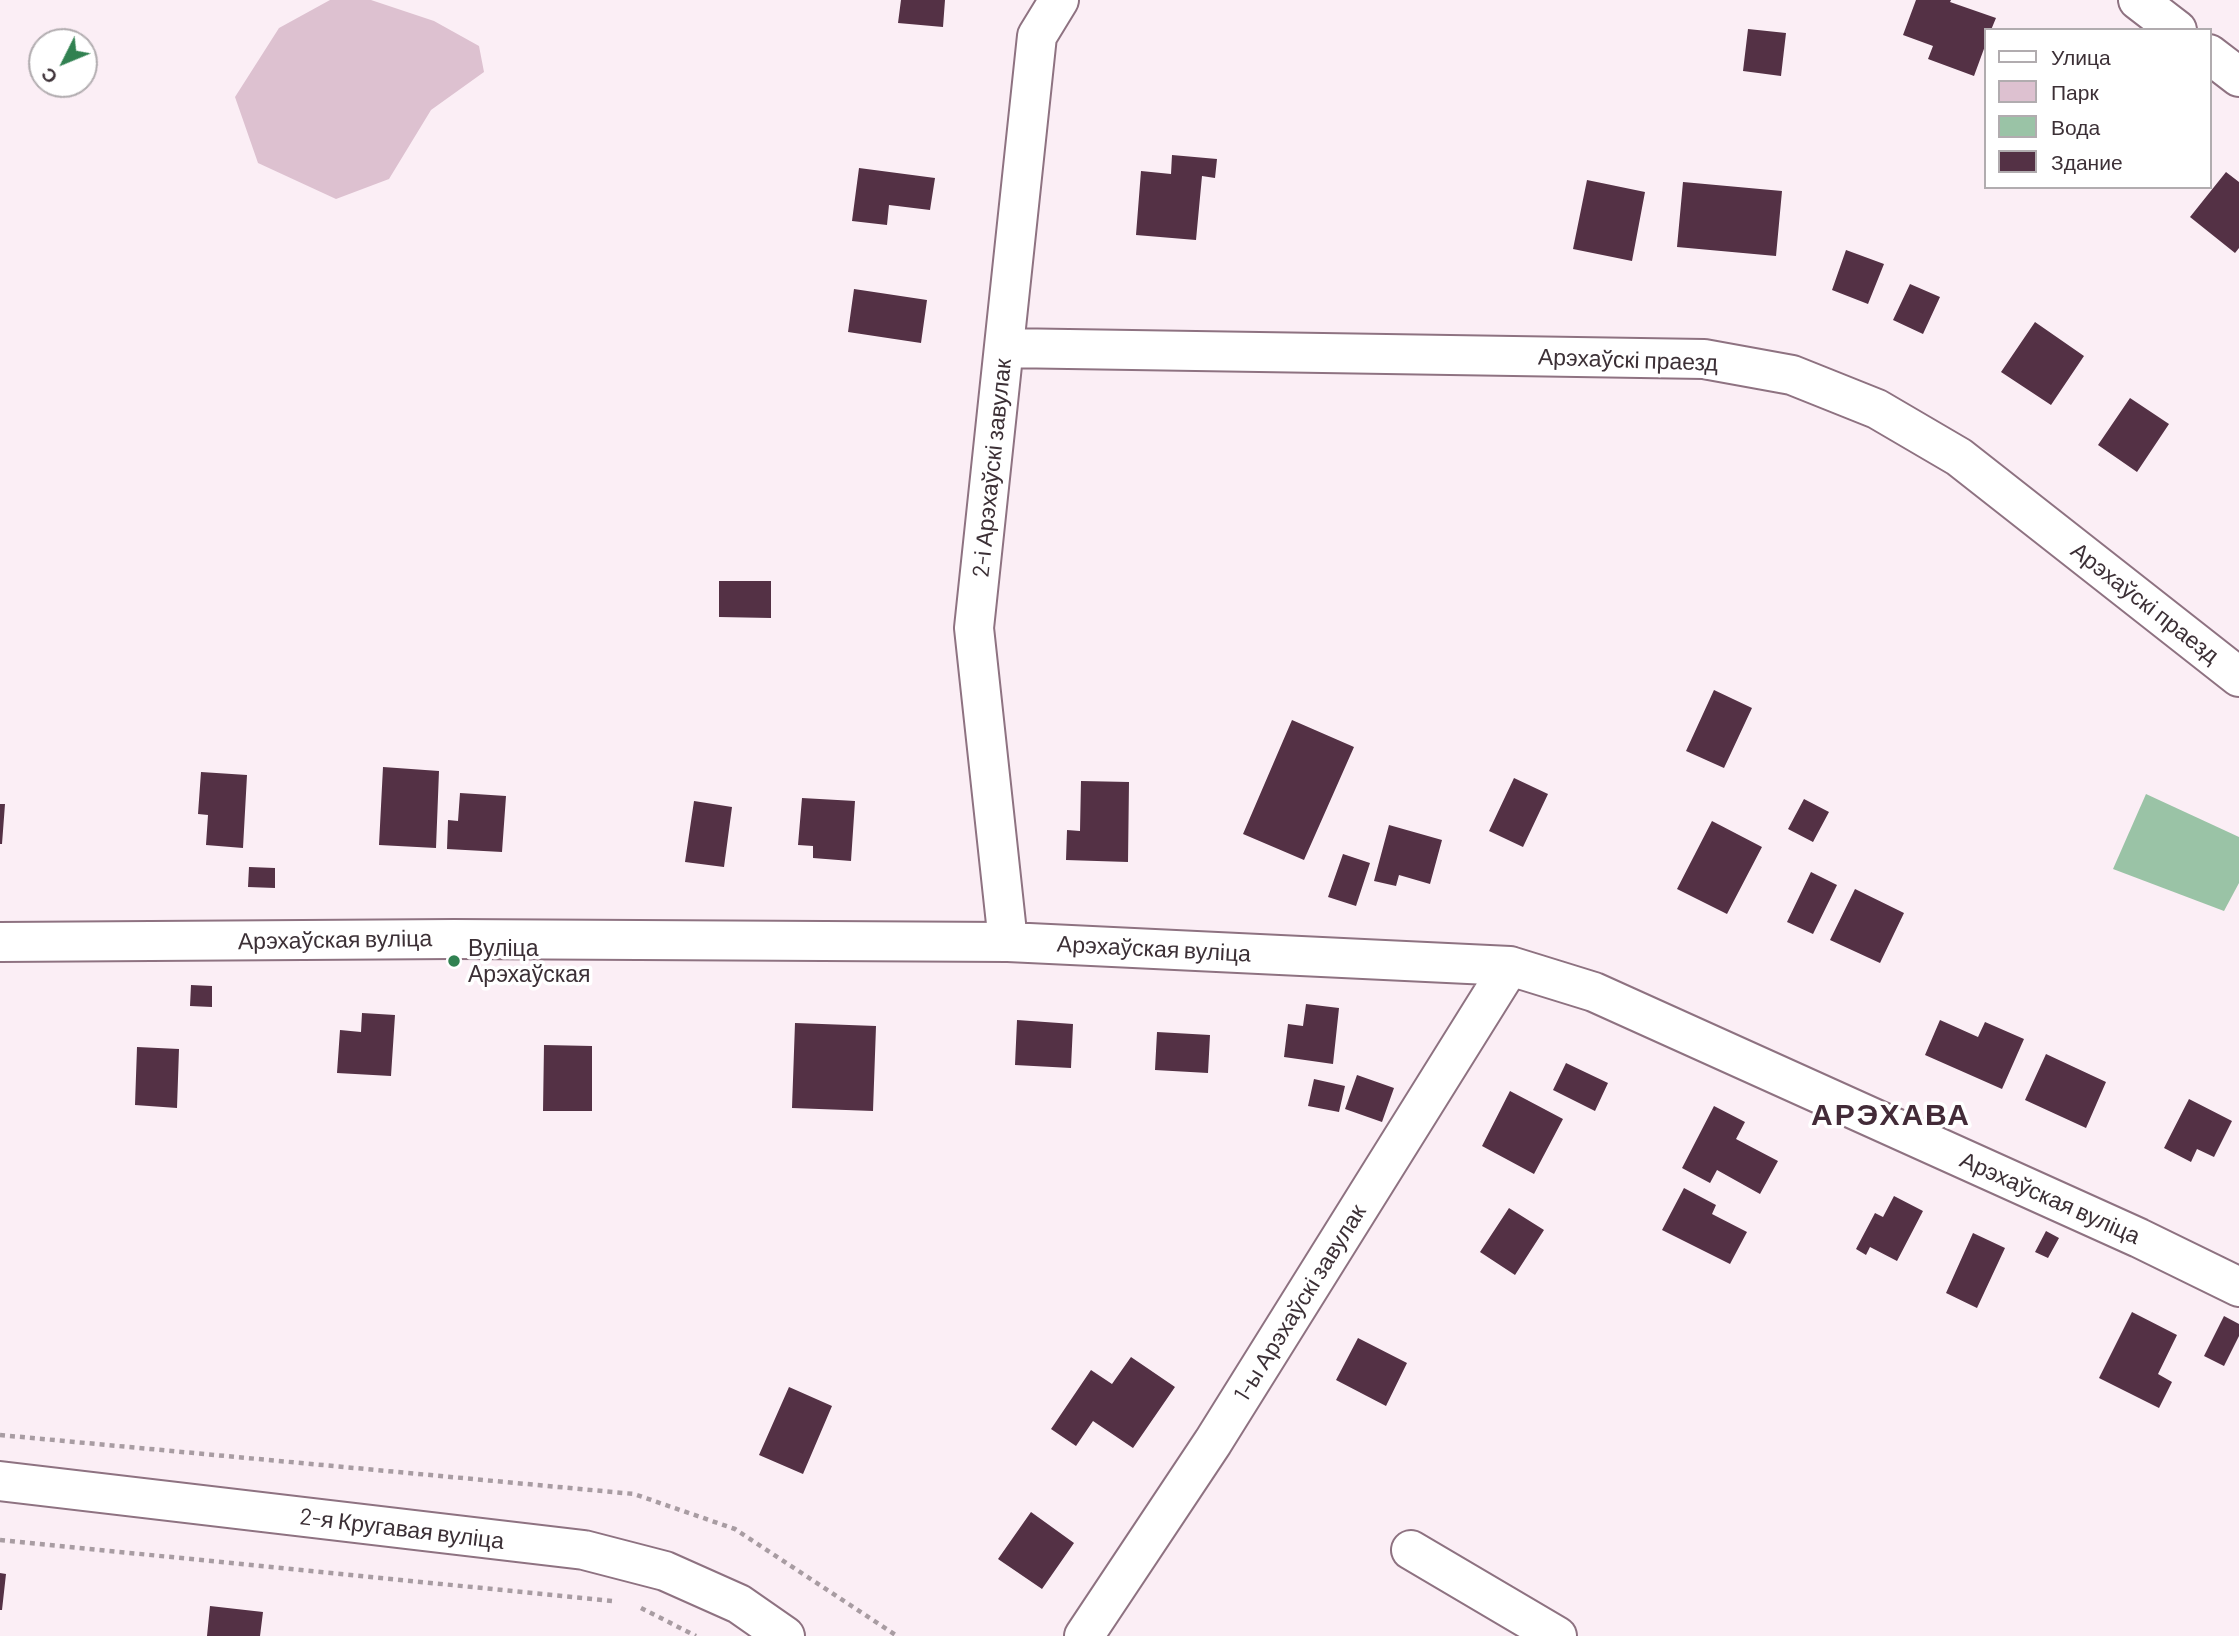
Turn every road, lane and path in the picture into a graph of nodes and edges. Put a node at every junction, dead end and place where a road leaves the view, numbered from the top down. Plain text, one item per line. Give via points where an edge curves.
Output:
1 (1059, 0) edge
2 (2138, 0) edge
3 (2174, 28) edge
4 (2211, 56) edge
5 (2239, 77) edge
6 (1005, 348) junction
7 (2239, 677) edge
8 (0, 942) edge
9 (1008, 942) junction
10 (1510, 966) junction
11 (2239, 1287) edge
12 (0, 1481) edge
13 (0, 1540) edge
14 (1411, 1550) dead end
15 (617, 1602) dead end
16 (631, 1603) dead end
17 (1089, 1633) edge
18 (696, 1636) edge
19 (785, 1636) edge
20 (1557, 1636) edge

1 - 6 street, 2-і Арэхаўскі завулак via 1037,36
2 - 3 street
4 - 5 street
6 - 7 street, Арэхаўскі праезд via 1704,359 1792,375 1877,409 1959,457
6 - 9 street, 2-і Арэхаўскі завулак via 974,628
8 - 9 street, Арэхаўская вуліца
9 - 10 street, Арэхаўская вуліца
10 - 11 street, Арэхаўская вуліца via 1594,992
10 - 17 street, 1-ы Арэхаўскі завулак
12 - 19 street, 2-я Кругавая вуліца via 584,1550 664,1571 739,1604
13 - 15 path
14 - 20 street
16 - 18 path

